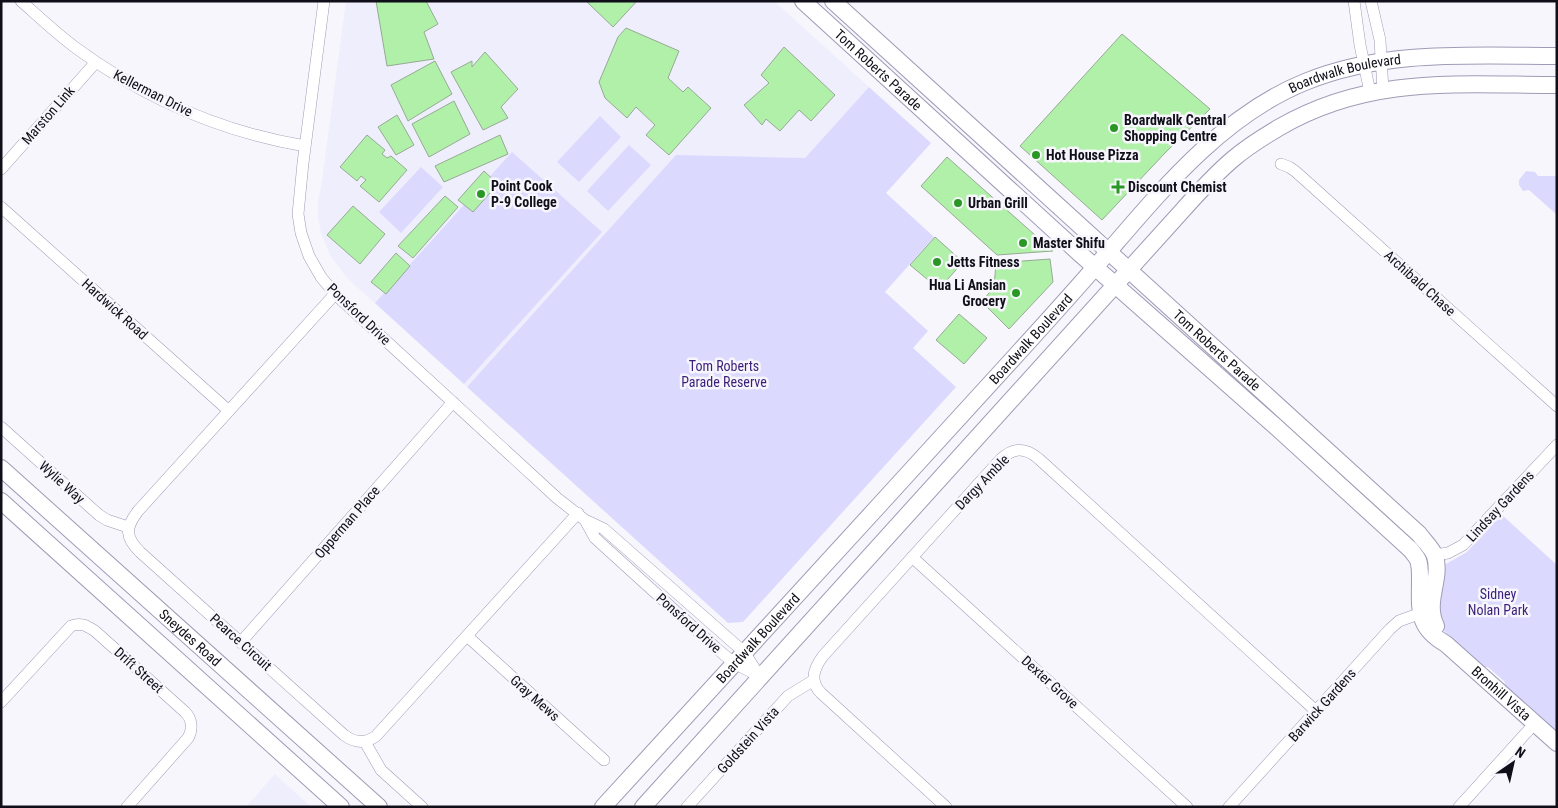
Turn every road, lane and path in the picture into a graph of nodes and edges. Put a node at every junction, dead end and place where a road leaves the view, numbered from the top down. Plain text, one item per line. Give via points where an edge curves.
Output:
1 (21, 1) edge
2 (324, 1) edge
3 (803, 1) edge
4 (833, 1) edge
5 (1354, 1) edge
6 (1371, 1) edge
7 (1557, 56) edge
8 (1382, 61) junction
9 (96, 62) junction
10 (1364, 64) junction
11 (1557, 85) edge
12 (1376, 91) junction
13 (956, 113) junction
14 (953, 138) junction
15 (305, 146) junction
16 (996, 149) junction
17 (982, 163) junction
18 (1281, 164) dead end
19 (1, 169) edge
20 (1, 207) edge
21 (1109, 252) junction
22 (1096, 267) junction
23 (1129, 270) junction
24 (1116, 284) junction
25 (335, 294) junction
26 (453, 402) junction
27 (1557, 406) edge
28 (230, 411) junction
29 (1286, 414) junction
30 (1275, 426) junction
31 (1, 427) edge
32 (1557, 445) edge
33 (1, 468) edge
34 (1, 501) edge
35 (1, 512) edge
36 (582, 516) junction
37 (21, 519) junction
38 (128, 527) junction
39 (1435, 555) junction
40 (912, 558) junction
41 (1418, 560) junction
42 (1426, 612) junction
43 (467, 636) junction
44 (241, 642) junction
45 (739, 658) junction
46 (760, 676) junction
47 (814, 680) junction
48 (1, 702) edge
49 (263, 703) junction
50 (1316, 711) junction
51 (1535, 723) junction
52 (365, 742) junction
53 (1557, 743) edge
54 (604, 760) dead end
55 (300, 770) junction
56 (127, 807) edge
57 (341, 807) edge
58 (379, 807) edge
59 (422, 807) edge
60 (603, 807) edge
61 (643, 807) edge
62 (688, 807) edge
63 (946, 807) edge
64 (1187, 807) edge
65 (1229, 807) edge
66 (1460, 807) edge

1 - 9 street, Kellerman Drive via 60,36
2 - 15 street, Ponsford Drive
3 - 14 main road, Tom Roberts Parade
4 - 13 main road, Tom Roberts Parade
5 - 10 street
6 - 8 street
7 - 8 main road, Boardwalk Boulevard via 1422,57
8 - 10 main road, Boardwalk Boulevard
8 - 12 street
9 - 15 street, Kellerman Drive via 185,111 256,135
9 - 19 street, Marston Link
10 - 12 street
10 - 21 main road, Boardwalk Boulevard via 1304,82 1258,106 1230,126 1174,178
11 - 12 main road, Boardwalk Boulevard via 1424,85
12 - 23 main road, Boardwalk Boulevard via 1334,102 1298,117 1241,153 1202,189
13 - 14 main road
13 - 16 main road, Tom Roberts Parade
14 - 17 main road, Tom Roberts Parade
15 - 25 street, Ponsford Drive via 299,203 301,233 314,267
16 - 17 main road
16 - 21 main road, Tom Roberts Parade
17 - 22 main road, Tom Roberts Parade
18 - 27 street, Archibald Chase via 1295,171
20 - 28 street, Hardwick Road
21 - 22 main road, Boardwalk Boulevard
21 - 23 main road, Tom Roberts Parade
22 - 24 main road, Tom Roberts Parade
22 - 45 main road, Boardwalk Boulevard
23 - 24 main road, Boardwalk Boulevard
23 - 29 main road, Tom Roberts Parade
24 - 30 main road, Tom Roberts Parade
24 - 46 main road, Boardwalk Boulevard
25 - 26 street, Ponsford Drive
25 - 28 street
26 - 36 street, Ponsford Drive via 557,498
26 - 44 street, Opperman Place
28 - 38 street via 138,511
29 - 30 main road
29 - 39 main road, Tom Roberts Parade via 1419,534
30 - 41 main road, Tom Roberts Parade via 1411,550
31 - 38 street, Wylie Way via 102,517
32 - 39 street, Lindsay Gardens via 1463,546
33 - 49 main road, Sneydes Road
34 - 37 main road, Sneydes Road
35 - 37 main road
36 - 43 street
36 - 45 street, Ponsford Drive via 595,538
37 - 55 main road, Sneydes Road
38 - 44 street, Pearce Circuit via 129,537 137,548
39 - 41 main road
39 - 42 main road, Bronhill Vista via 1436,568
40 - 47 street, Dargy Amble via 823,656 816,667
40 - 50 street, Dargy Amble via 1004,456 1014,450 1029,451
40 - 64 street, Dexter Grove
41 - 42 main road, Bronhill Vista via 1420,607
42 - 50 street, Barwick Gardens via 1399,621 1390,629
42 - 51 main road, Bronhill Vista via 1446,644
43 - 52 street via 379,733
43 - 54 street, Gray Mews
44 - 52 street, Pearce Circuit via 344,735 356,742
45 - 46 street, Ponsford Drive
45 - 60 main road, Boardwalk Boulevard
46 - 61 main road, Boardwalk Boulevard
47 - 62 street, Goldstein Vista via 788,696
47 - 63 street via 821,693
48 - 56 street, Drift Street via 75,624 89,627 110,644 186,713 192,728 185,742
49 - 55 main road via 296,742
49 - 58 main road, Sneydes Road
50 - 65 street, Barwick Gardens
51 - 53 main road, Bronhill Vista
51 - 66 street
52 - 59 street via 381,770
55 - 57 main road, Sneydes Road

